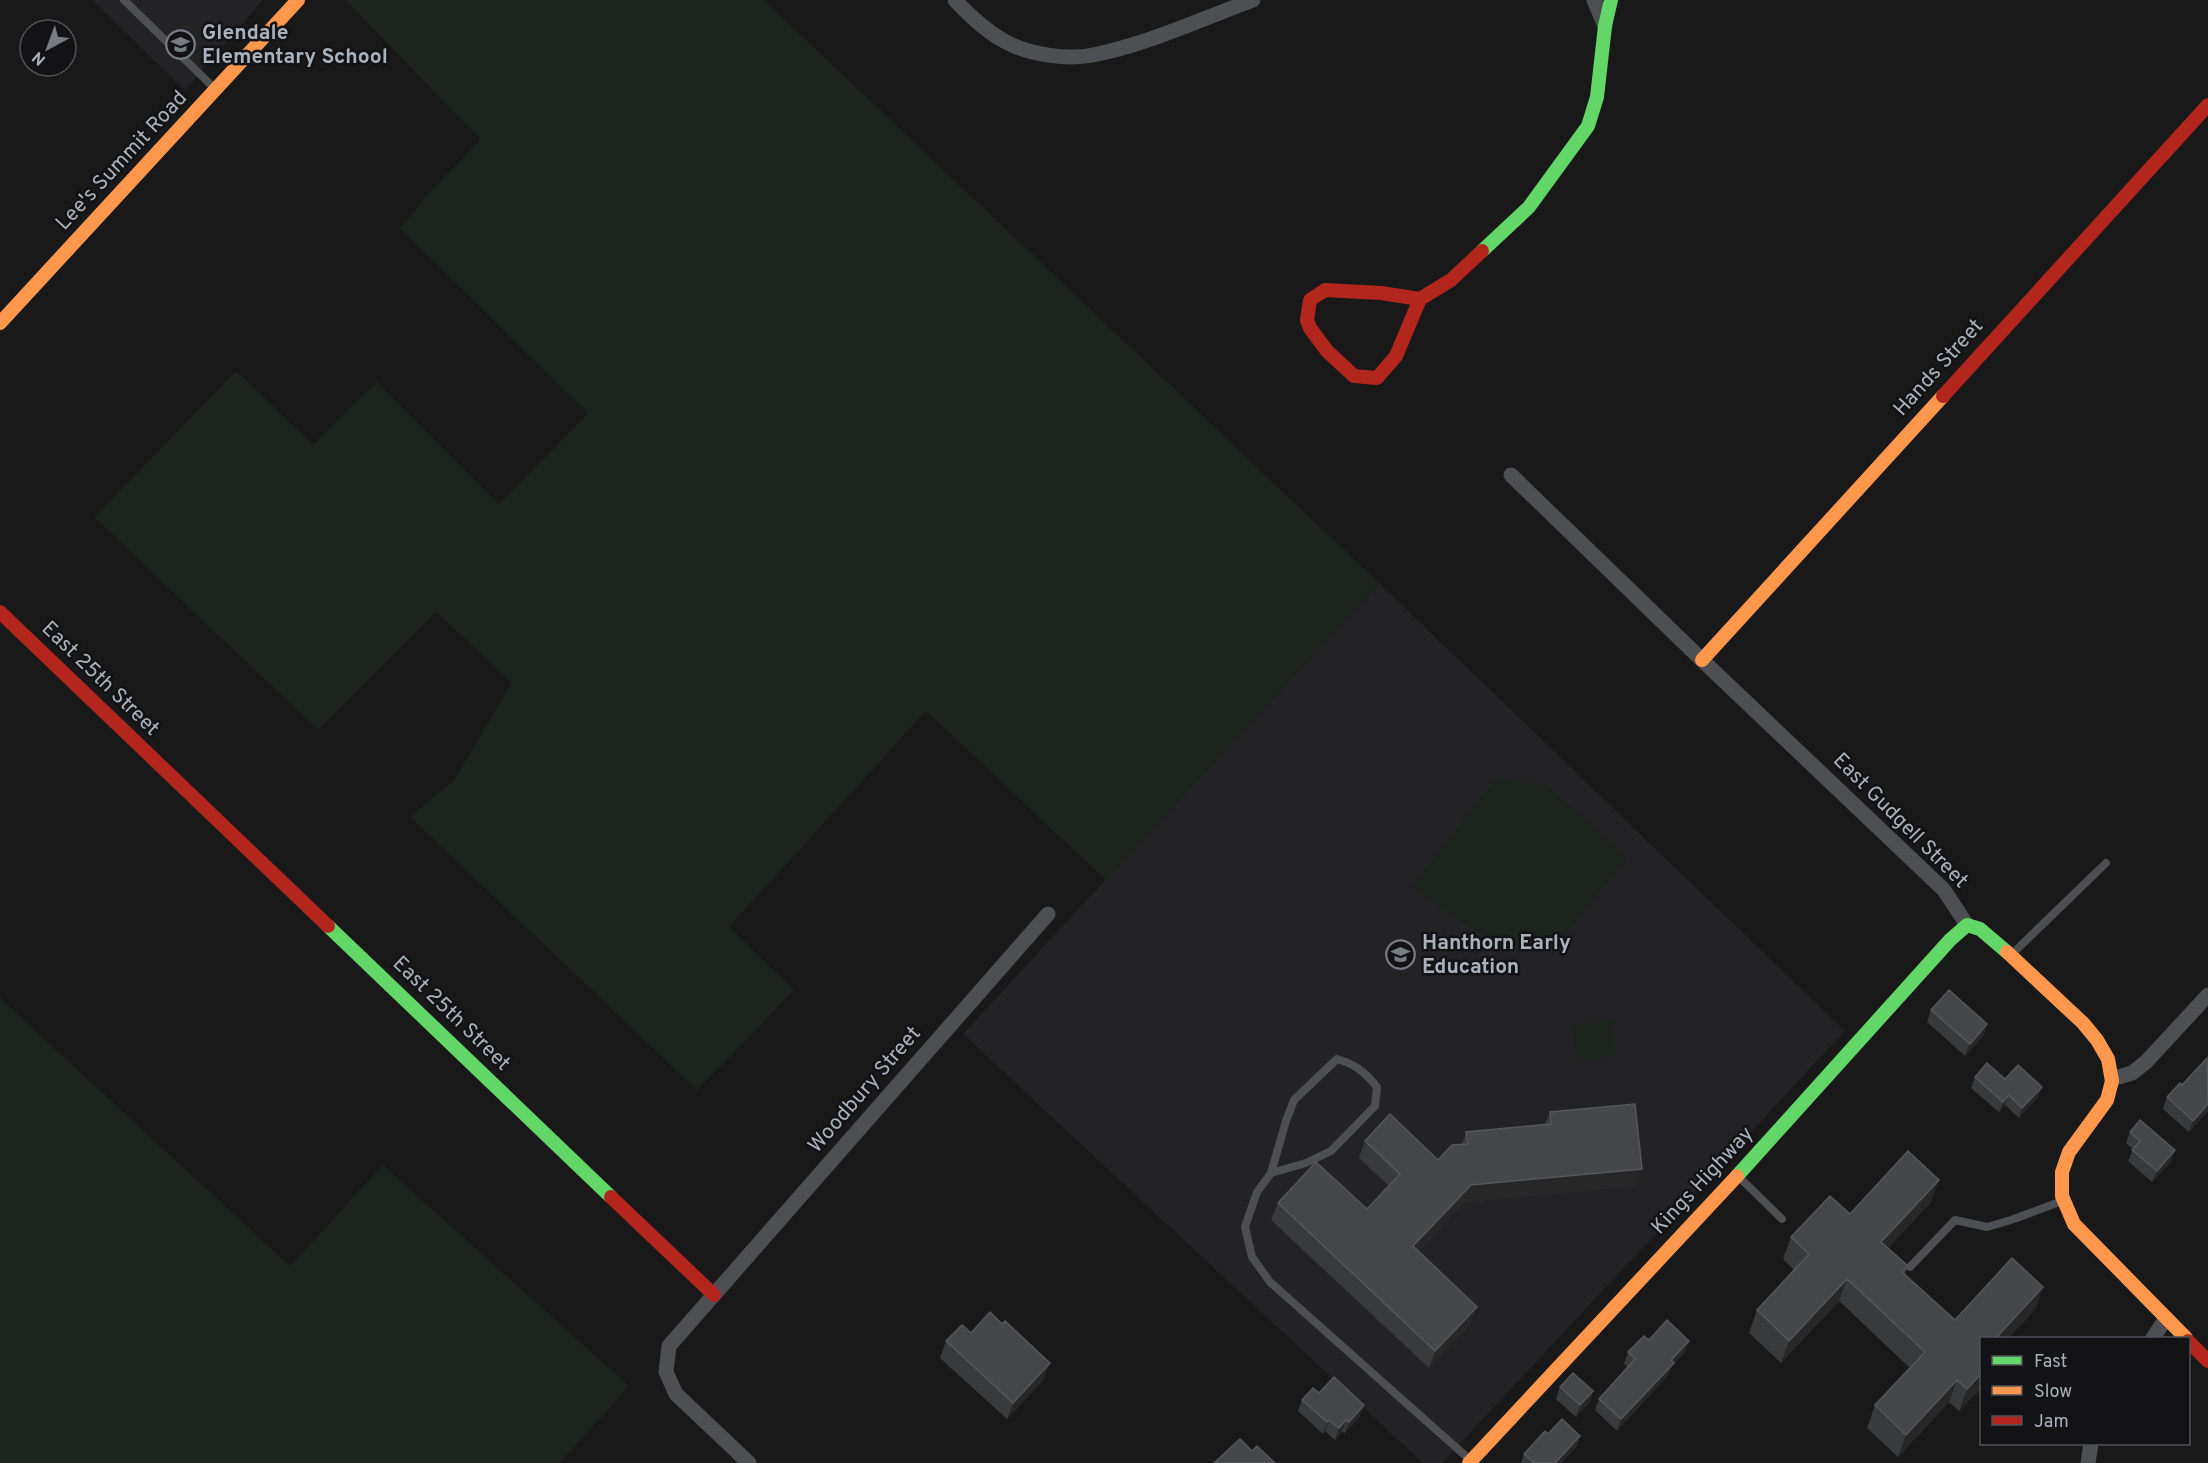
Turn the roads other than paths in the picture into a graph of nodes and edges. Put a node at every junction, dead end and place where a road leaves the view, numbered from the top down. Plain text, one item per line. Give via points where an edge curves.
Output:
1 (124, 0) edge
2 (298, 0) edge
3 (955, 0) edge
4 (1253, 0) edge
5 (1594, 0) edge
6 (1611, 0) edge
7 (1605, 26) junction
8 (216, 90) junction
9 (2208, 105) edge
10 (1420, 299) junction
11 (0, 323) edge
12 (1511, 476) dead end
13 (0, 612) edge
14 (1702, 660) junction
15 (2106, 863) dead end
16 (1048, 914) dead end
17 (1966, 925) junction
18 (2011, 955) junction
19 (2208, 995) edge
20 (2112, 1079) junction
21 (1271, 1173) junction
22 (1737, 1175) junction
23 (2062, 1201) junction
24 (1782, 1219) dead end
25 (1910, 1267) edge
26 (714, 1294) junction
27 (2166, 1318) junction
28 (2154, 1337) edge
29 (2184, 1337) edge
30 (2190, 1343) edge
31 (2208, 1361) edge
32 (2091, 1445) edge
33 (1470, 1462) edge
34 (749, 1463) edge
35 (2088, 1463) edge

1 - 8 lane
2 - 8 street, Lee's Summit Road
3 - 4 street via 1008,43 1051,56 1092,56
5 - 7 street
6 - 7 street
7 - 10 street via 1597,98 1588,126 1529,207 1451,280
8 - 11 street, Lee's Summit Road
9 - 14 street, Hands Street
10 - 10 street via 1325,290 1310,300 1307,320 1327,351 1354,376 1377,378 1401,351
12 - 14 street, East Gudgell Street
13 - 26 street, East 25th Street
14 - 17 street, East Gudgell Street via 1944,890
15 - 18 lane
16 - 26 street, Woodbury Street
17 - 18 street via 1991,937
17 - 22 street, Kings Highway
18 - 20 street via 2095,1036 2109,1062
19 - 20 street via 2146,1062 2132,1073
20 - 23 street via 2107,1101 2063,1166 2059,1180
21 - 21 lane via 1294,1100 1337,1059 1354,1064 1366,1074 1377,1087 1375,1106 1331,1151
21 - 33 lane via 1257,1192 1245,1227 1252,1257 1270,1282
22 - 24 lane
22 - 33 street, Kings Highway
23 - 25 lane via 1986,1227 1955,1220
23 - 27 street via 2074,1224
26 - 34 street via 669,1347 666,1372 676,1394
27 - 28 street
27 - 29 street
30 - 31 street
32 - 35 street

